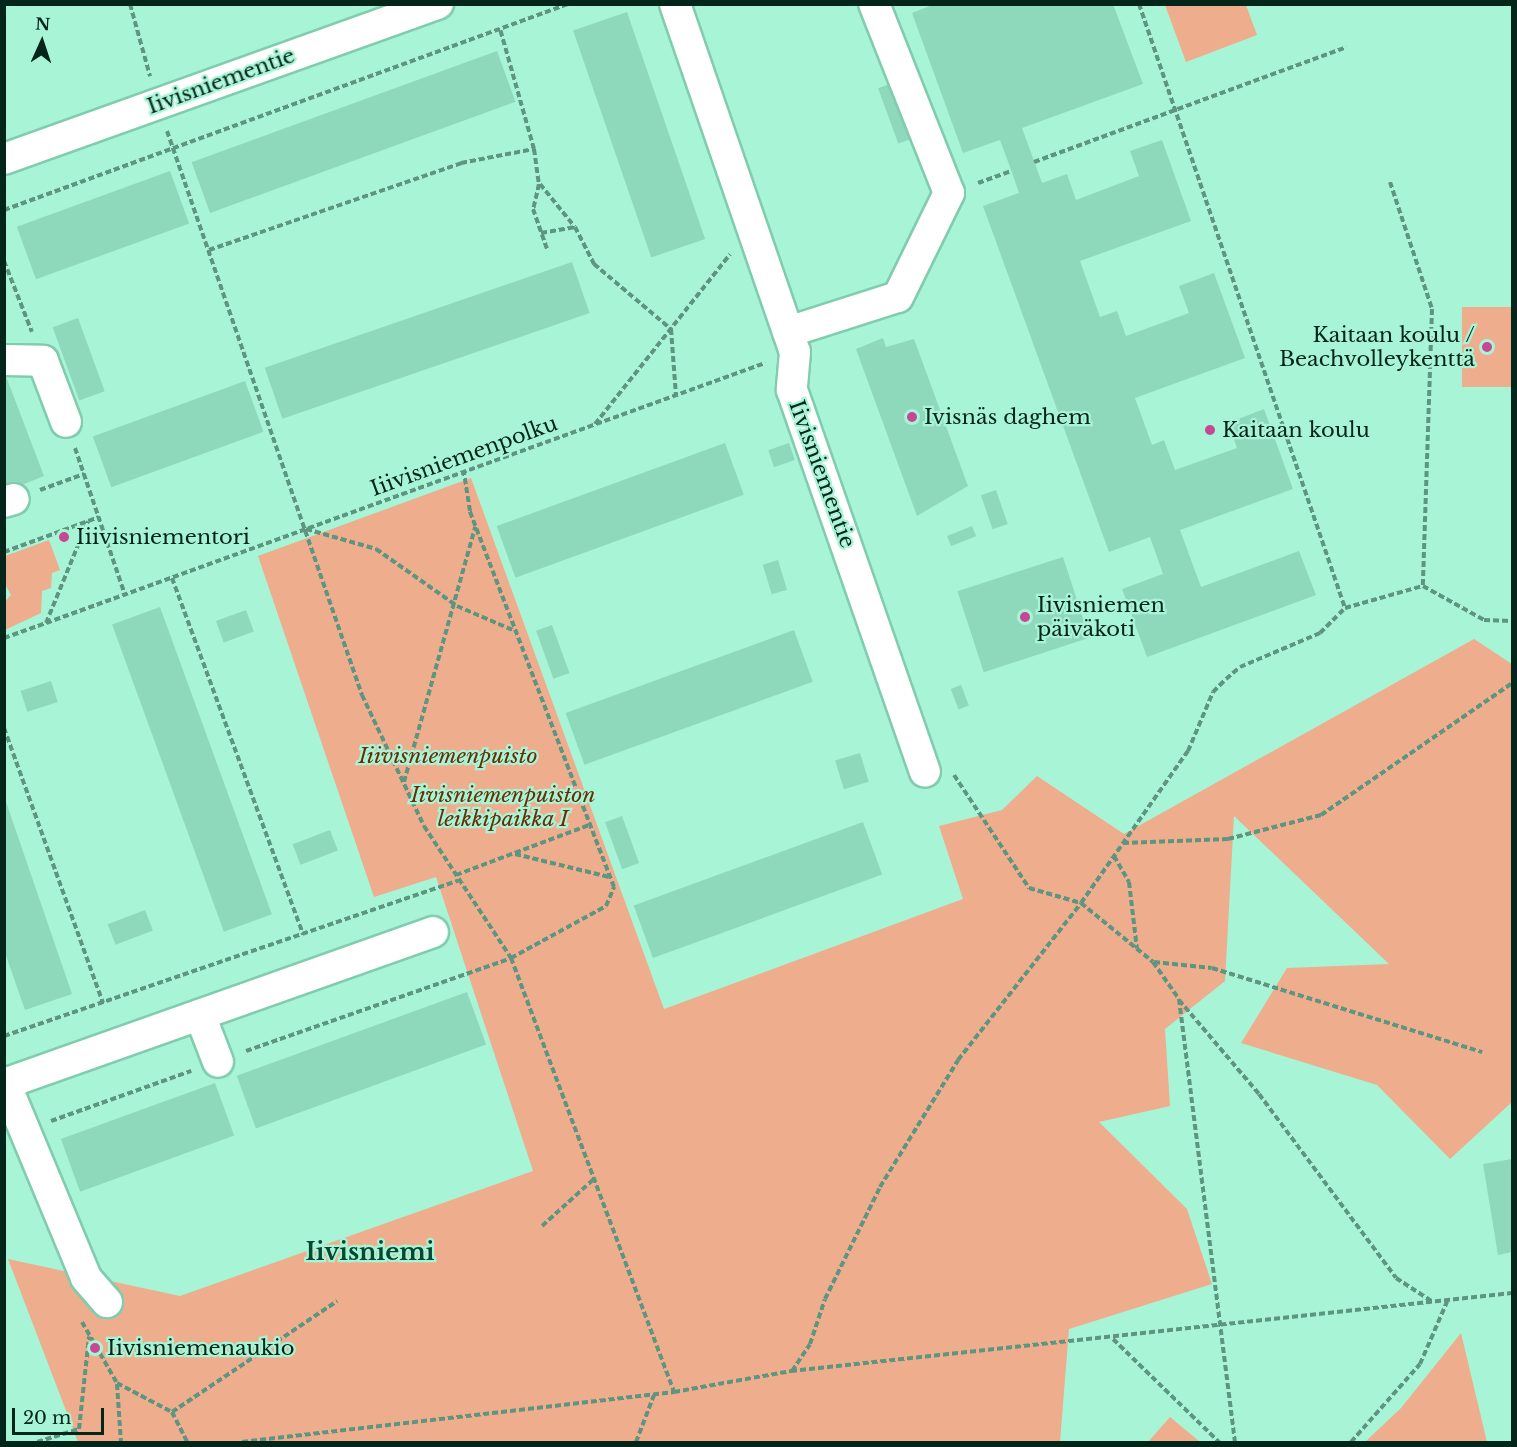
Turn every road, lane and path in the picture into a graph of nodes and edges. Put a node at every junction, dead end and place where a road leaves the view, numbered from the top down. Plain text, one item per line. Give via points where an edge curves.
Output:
1 (130, 4) edge
2 (438, 4) edge
3 (568, 4) edge
4 (675, 4) edge
5 (874, 4) edge
6 (1139, 4) edge
7 (500, 29) junction
8 (139, 32) dead end
9 (1346, 47) dead end
10 (1176, 111) junction
11 (174, 149) junction
12 (534, 149) junction
13 (4, 159) edge
14 (1034, 162) dead end
15 (1390, 182) dead end
16 (539, 184) junction
17 (4, 210) edge
18 (575, 227) junction
19 (541, 233) junction
20 (209, 249) junction
21 (547, 249) dead end
22 (734, 250) dead end
23 (4, 261) edge
24 (671, 328) junction
25 (791, 342) junction
26 (4, 360) edge
27 (43, 361) junction
28 (676, 395) junction
29 (66, 422) dead end
30 (594, 424) junction
31 (82, 466) dead end
32 (464, 472) junction
33 (84, 474) junction
34 (17, 498) edge
35 (100, 517) junction
36 (88, 521) junction
37 (475, 526) junction
38 (306, 529) junction
39 (4, 552) edge
40 (172, 578) junction
41 (1423, 586) junction
42 (125, 595) junction
43 (457, 606) junction
44 (1345, 608) junction
45 (1512, 621) edge
46 (46, 623) junction
47 (516, 632) junction
48 (4, 638) edge
49 (1512, 683) edge
50 (4, 728) edge
51 (914, 738) junction
52 (925, 771) dead end
53 (404, 782) junction
54 (589, 825) junction
55 (1122, 843) junction
56 (514, 854) junction
57 (1114, 855) junction
58 (456, 875) junction
59 (609, 877) junction
60 (458, 881) junction
61 (1082, 903) junction
62 (433, 932) dead end
63 (303, 935) junction
64 (1138, 950) junction
65 (511, 958) junction
66 (1153, 962) junction
67 (1179, 999) junction
68 (103, 1003) junction
69 (200, 1015) junction
70 (4, 1036) edge
71 (1482, 1052) dead end
72 (218, 1062) junction
73 (5, 1084) edge
74 (45, 1123) dead end
75 (595, 1178) junction
76 (543, 1226) dead end
77 (1512, 1293) edge
78 (337, 1301) dead end
79 (107, 1302) dead end
80 (1448, 1302) junction
81 (1435, 1303) junction
82 (1223, 1327) junction
83 (89, 1337) dead end
84 (1113, 1338) junction
85 (792, 1371) junction
86 (117, 1383) dead end
87 (674, 1392) junction
88 (654, 1395) junction
89 (172, 1412) dead end
90 (37, 1443) edge
91 (121, 1443) edge
92 (242, 1443) edge
93 (636, 1443) edge
94 (1219, 1443) edge
95 (1235, 1443) edge
96 (1351, 1443) edge

1 - 8 path
2 - 13 street, Iivisniementie
3 - 7 path
4 - 25 street, Iivisniementie
5 - 25 street via 949,193 898,297
6 - 10 path
7 - 11 path
7 - 12 path
9 - 10 path
10 - 14 path
10 - 44 path
11 - 17 path
11 - 20 path
12 - 16 path
12 - 20 path via 461,163
15 - 41 path via 1432,309
16 - 18 path
16 - 19 path via 533,209
18 - 19 path
18 - 24 path via 594,264
19 - 21 path
20 - 38 path
22 - 24 path
23 - 27 path
24 - 28 path
24 - 30 path
25 - 28 path, Iiivisniemenpolku
25 - 51 street, Iivisniementie via 792,390
26 - 27 street
27 - 29 street
28 - 30 path, Iiivisniemenpolku
30 - 32 path, Iiivisniemenpolku
31 - 33 path
32 - 37 path
32 - 38 path, Iiivisniemenpolku
33 - 34 path
33 - 35 path
35 - 36 path
35 - 42 path
36 - 39 path
36 - 46 path
37 - 43 path
37 - 47 path
38 - 40 path, Iiivisniemenpolku
38 - 43 path via 376,549
38 - 53 path via 362,695
40 - 42 path, Iiivisniemenpolku
40 - 63 path
41 - 44 path
41 - 45 path via 1484,620
42 - 46 path, Iiivisniemenpolku
43 - 47 path
43 - 53 path
44 - 55 path via 1320,633 1240,667 1213,692 1188,751
46 - 48 path, Iiivisniemenpolku
47 - 54 path
49 - 55 path via 1321,815 1228,839
50 - 68 path
51 - 52 street, Iivisniementie
51 - 61 path via 955,775 1029,888
53 - 58 path
54 - 56 path
54 - 59 path
55 - 57 path
56 - 58 path
56 - 59 path
57 - 61 path
57 - 64 path via 1129,882
58 - 60 path
59 - 65 path via 614,887 606,906
60 - 63 path
60 - 65 path via 480,903
61 - 64 path
61 - 85 path via 938,1093 880,1187 825,1299 810,1344
62 - 69 street
63 - 68 path
64 - 66 path
65 - 72 path
65 - 75 path
66 - 67 path
66 - 71 path via 1212,968
67 - 81 path via 1259,1094 1396,1278
67 - 82 path
68 - 70 path
69 - 72 street
69 - 73 street
72 - 74 path
73 - 79 street via 86,1278
75 - 76 path
75 - 87 path
77 - 80 path
78 - 89 path
80 - 81 path
80 - 96 path via 1420,1364
81 - 82 path
82 - 84 path
82 - 95 path
83 - 90 path via 79,1429
84 - 85 path
84 - 94 path
85 - 87 path
86 - 91 path
87 - 88 path
88 - 92 path
88 - 93 path

